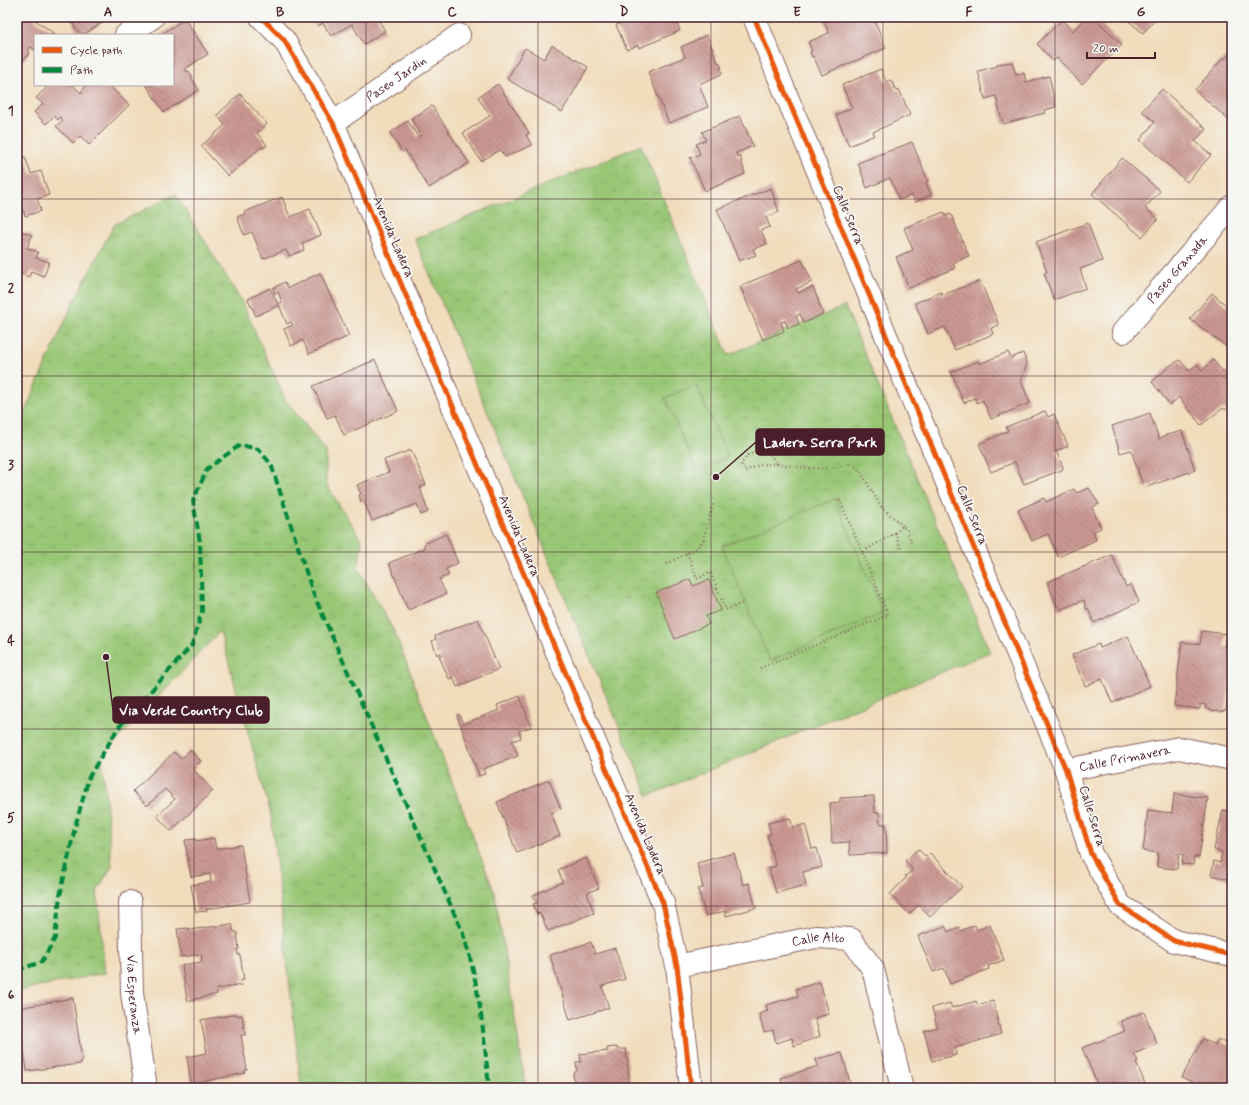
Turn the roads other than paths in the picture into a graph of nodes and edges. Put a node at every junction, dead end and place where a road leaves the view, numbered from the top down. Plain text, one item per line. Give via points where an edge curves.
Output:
1 (153, 17) edge
2 (261, 17) edge
3 (754, 17) edge
4 (128, 34) edge
5 (459, 35) dead end
6 (333, 124) junction
7 (1232, 206) edge
8 (1123, 332) dead end
9 (1232, 759) edge
10 (1066, 770) junction
11 (130, 902) dead end
12 (1232, 955) edge
13 (677, 966) junction
14 (146, 1088) edge
15 (691, 1088) edge
16 (902, 1088) edge

1 - 4 street
2 - 6 street, Avenida Ladera via 284,40
3 - 10 street, Calle Serra
5 - 6 street, Paseo Jardin
6 - 13 street, Avenida Ladera via 663,903
7 - 8 street, Paseo Granada
9 - 10 street, Calle Primavera via 1180,748
10 - 12 street, Calle Serra via 1091,854 1120,905 1174,941
11 - 14 street, Via Esperanza via 132,993
13 - 15 street, Avenida Ladera
13 - 16 street, Calle Alto via 816,937 851,939 873,969

